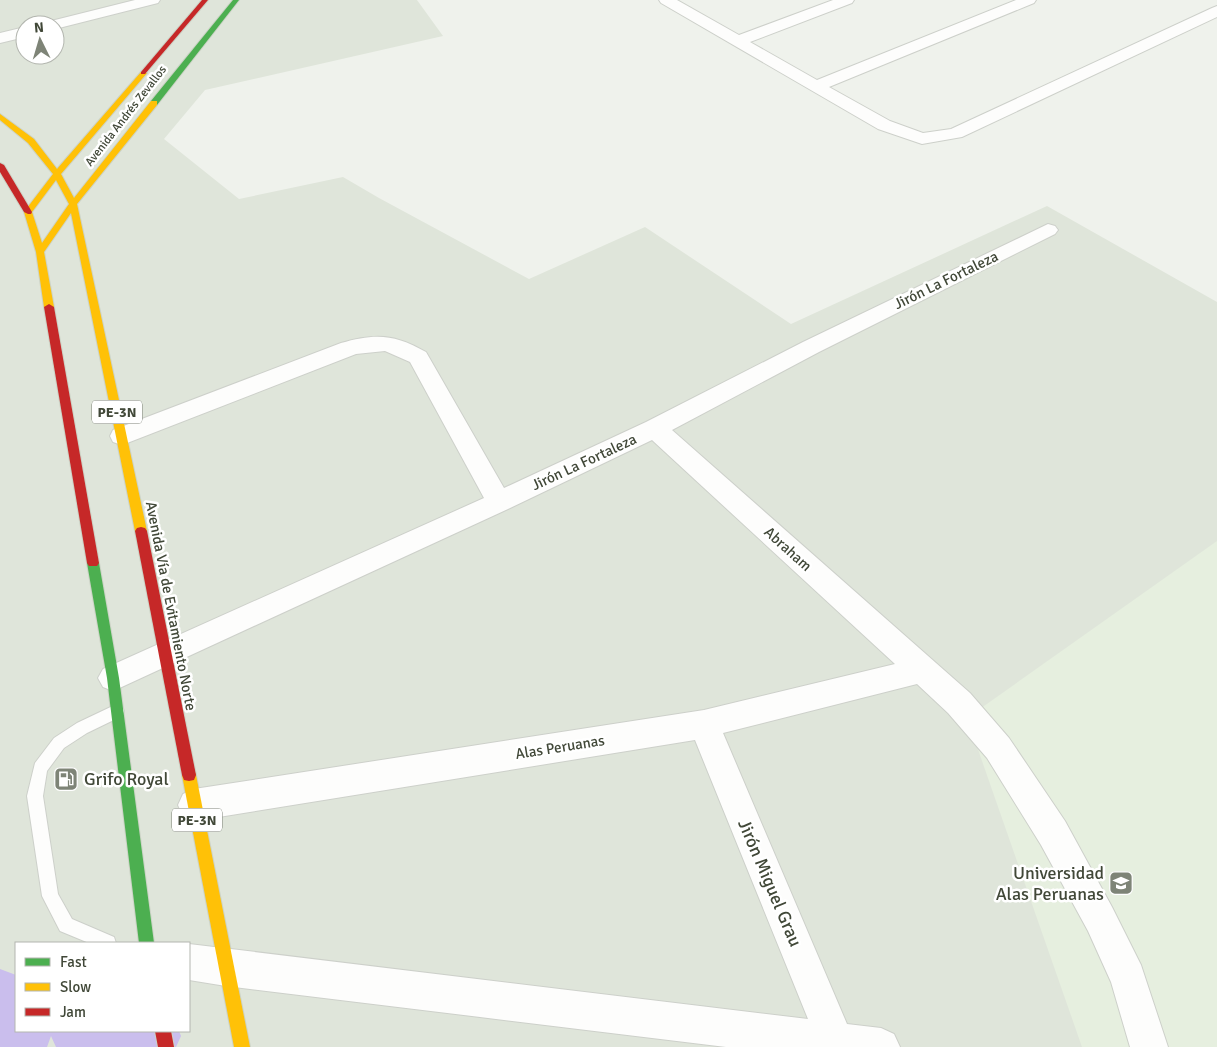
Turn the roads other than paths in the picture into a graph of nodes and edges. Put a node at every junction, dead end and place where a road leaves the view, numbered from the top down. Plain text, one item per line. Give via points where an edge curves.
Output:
1 (102, 0) edge
2 (153, 0) edge
3 (206, 0) edge
4 (236, 0) edge
5 (666, 0) edge
6 (847, 0) edge
7 (1015, 2) edge
8 (119, 8) junction
9 (1217, 11) edge
10 (65, 22) edge
11 (15, 34) edge
12 (0, 38) edge
13 (738, 41) junction
14 (816, 86) junction
15 (0, 116) edge
16 (0, 165) edge
17 (57, 174) junction
18 (74, 204) junction
19 (28, 212) junction
20 (1048, 230) dead end
21 (40, 252) junction
22 (655, 428) junction
23 (122, 436) junction
24 (499, 502) junction
25 (165, 654) junction
26 (922, 670) junction
27 (113, 678) junction
28 (117, 711) junction
29 (704, 724) junction
30 (194, 805) junction
31 (106, 942) edge
32 (147, 942) edge
33 (190, 962) edge
34 (228, 978) junction
35 (164, 1032) edge
36 (836, 1042) junction
37 (166, 1047) edge
38 (242, 1047) edge
39 (881, 1047) edge
40 (1149, 1047) edge

1 - 8 street
2 - 8 street
3 - 17 main road, Avenida Andrés Zevallos
4 - 18 main road, Avenida Andrés Zevallos
5 - 13 street
6 - 13 street
7 - 14 street
8 - 10 street
9 - 14 street via 956,133 922,139 884,125
11 - 12 street
13 - 14 street
15 - 17 main road, Avenida Vía de Evitamiento Norte via 31,141
16 - 19 main road
17 - 18 main road, Avenida Vía de Evitamiento Norte / PE-3N
17 - 19 main road, Avenida Andrés Zevallos
18 - 21 main road, Avenida Andrés Zevallos
18 - 23 main road, Avenida Vía de Evitamiento Norte / PE-3N
19 - 21 main road
20 - 22 street, Jirón La Fortaleza
21 - 27 main road
22 - 24 street, Jirón La Fortaleza
22 - 26 street, Abraham
23 - 24 street via 349,348 367,342 388,342 418,357
23 - 25 main road, Avenida Vía de Evitamiento Norte / PE-3N
24 - 25 street, Jirón La Fortaleza
25 - 27 street, Jirón La Fortaleza
25 - 30 main road, Avenida Vía de Evitamiento Norte / PE-3N
26 - 29 street, Alas Peruanas
26 - 40 street, Abraham via 959,703 998,748 1053,833 1100,918 1128,978
27 - 28 main road
28 - 31 lane via 59,743 40,768 35,796 50,896 66,925
28 - 32 main road
29 - 30 street, Alas Peruanas
29 - 36 street, Jirón Miguel Grau
30 - 34 main road, Avenida Vía de Evitamiento Norte / PE-3N
33 - 34 street
34 - 36 street
34 - 38 main road, Avenida Vía de Evitamiento Norte / PE-3N
35 - 37 main road
36 - 39 street

